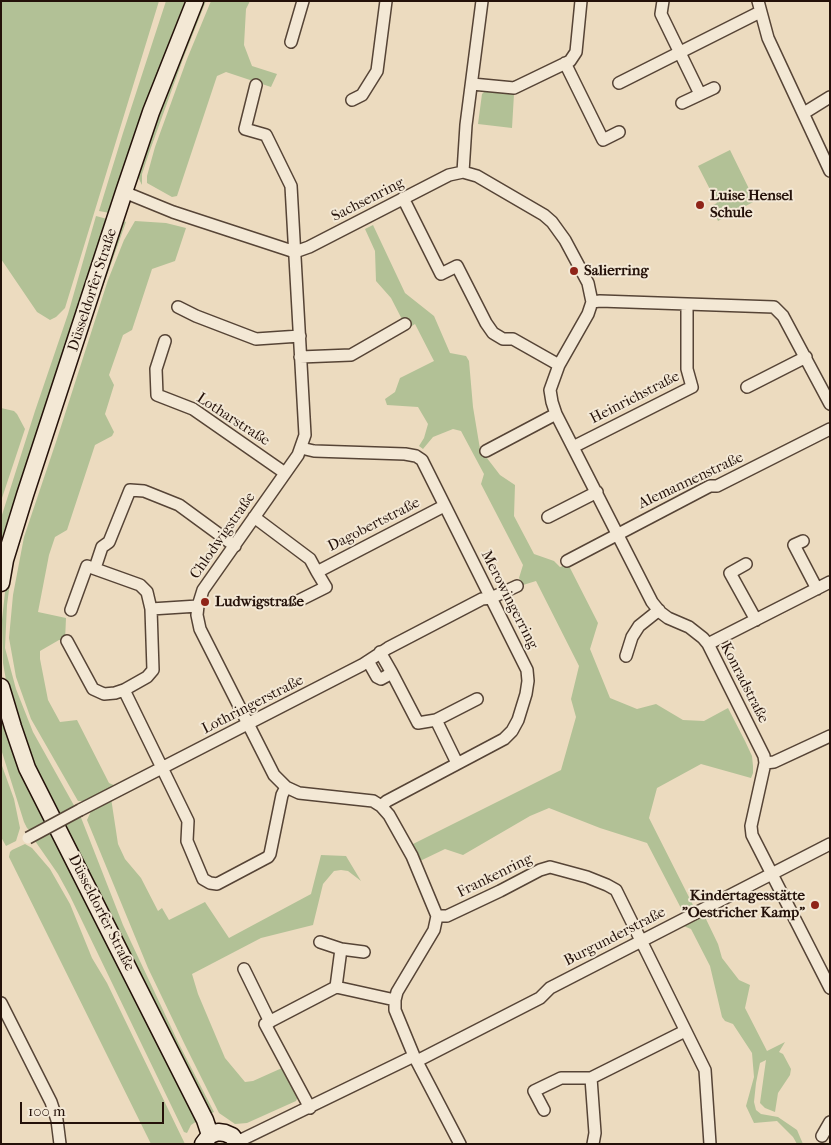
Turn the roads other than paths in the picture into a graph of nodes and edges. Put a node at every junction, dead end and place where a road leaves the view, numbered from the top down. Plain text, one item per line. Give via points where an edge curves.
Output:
1 (195, 1) edge
2 (303, 1) edge
3 (386, 1) edge
4 (482, 1) edge
5 (582, 1) edge
6 (663, 1) edge
7 (759, 7) edge
8 (291, 42) dead end
9 (681, 52) junction
10 (565, 63) junction
11 (618, 83) dead end
12 (472, 84) junction
13 (256, 85) dead end
14 (714, 88) dead end
15 (700, 94) junction
16 (830, 97) edge
17 (352, 100) dead end
18 (682, 103) dead end
19 (804, 113) junction
20 (619, 132) dead end
21 (830, 171) edge
22 (463, 172) junction
23 (124, 192) junction
24 (403, 198) junction
25 (295, 252) junction
26 (592, 302) junction
27 (687, 305) junction
28 (178, 307) dead end
29 (405, 324) dead end
30 (300, 336) junction
31 (165, 341) dead end
32 (300, 357) junction
33 (806, 357) junction
34 (559, 365) junction
35 (747, 388) dead end
36 (830, 404) edge
37 (556, 414) junction
38 (830, 429) edge
39 (573, 447) junction
40 (301, 448) junction
41 (486, 451) dead end
42 (285, 473) junction
43 (596, 492) junction
44 (444, 506) junction
45 (254, 517) junction
46 (548, 517) dead end
47 (617, 533) junction
48 (802, 541) dead end
49 (234, 546) junction
50 (567, 561) dead end
51 (746, 564) dead end
52 (95, 568) junction
53 (317, 572) junction
54 (830, 582) edge
55 (1, 583) edge
56 (517, 586) dead end
57 (817, 589) junction
58 (491, 598) junction
59 (300, 600) dead end
60 (198, 606) junction
61 (151, 608) junction
62 (71, 610) dead end
63 (659, 610) junction
64 (756, 620) junction
65 (67, 641) dead end
66 (708, 644) junction
67 (380, 652) junction
68 (626, 656) dead end
69 (368, 661) junction
70 (392, 673) junction
71 (1, 687) edge
72 (124, 690) junction
73 (477, 699) dead end
74 (436, 720) junction
75 (248, 724) junction
76 (830, 736) edge
77 (457, 763) junction
78 (765, 763) junction
79 (163, 768) junction
80 (286, 787) junction
81 (381, 806) junction
82 (28, 838) dead end
83 (830, 844) edge
84 (772, 874) junction
85 (436, 916) junction
86 (641, 941) junction
87 (320, 942) dead end
88 (341, 949) junction
89 (364, 952) dead end
90 (244, 969) dead end
91 (336, 987) junction
92 (830, 988) edge
93 (395, 1000) junction
94 (1, 1003) edge
95 (5, 1019) edge
96 (270, 1022) junction
97 (685, 1031) junction
98 (416, 1059) junction
99 (591, 1078) junction
100 (310, 1108) junction
101 (544, 1110) dead end
102 (830, 1122) edge
103 (822, 1136) dead end
104 (207, 1139) edge
105 (238, 1143) edge
106 (60, 1144) edge
107 (460, 1144) edge
108 (593, 1144) edge
109 (710, 1144) edge

1 - 23 main road, Düsseldorfer Straße
2 - 8 street
3 - 17 street via 377,70 362,95
4 - 12 street
5 - 10 street via 576,52
6 - 9 street via 661,14
7 - 9 street
7 - 19 street via 768,38
9 - 11 street
9 - 15 street
10 - 12 street via 514,88
10 - 20 street via 603,140
12 - 22 street
13 - 25 street, Chlodwigstraße via 245,128 266,135 292,186
14 - 15 street
15 - 18 street
16 - 19 street
19 - 21 street
22 - 24 street, Sachsenring via 449,175
22 - 26 street via 477,176 552,222 588,283
23 - 25 street via 173,212
23 - 55 main road, Düsseldorfer Straße via 25,495
24 - 25 street, Sachsenring
24 - 34 street via 441,274 457,266 493,333 513,339
25 - 30 street, Chlodwigstraße
26 - 27 street
26 - 34 street, Konradstraße
27 - 33 street via 774,307 783,316
27 - 39 street, Heinrichstraße via 687,369 692,387
28 - 30 street via 256,339
29 - 32 street via 351,355
30 - 32 street, Chlodwigstraße
31 - 42 street, Lotharstraße via 156,369 157,395 193,408
32 - 40 street, Chlodwigstraße via 305,435
33 - 35 street
33 - 36 street
34 - 37 street, Konradstraße via 550,390
37 - 39 street, Konradstraße
37 - 41 street
38 - 47 street, Alemannenstraße
39 - 43 street, Konradstraße
40 - 42 street, Chlodwigstraße
40 - 44 street, Merowingerring via 416,456 422,460
42 - 45 street, Chlodwigstraße
43 - 46 street
43 - 47 street, Konradstraße
44 - 53 street, Dagobertstraße
44 - 58 street, Merowingerring
45 - 49 street, Chlodwigstraße
45 - 53 street, Dagobertstraße via 310,559
47 - 50 street, Alemannenstraße
47 - 63 street, Konradstraße
48 - 57 street via 794,545
49 - 52 street via 179,505 144,491 130,490 110,542 102,546
49 - 60 street, Chlodwigstraße via 203,590
51 - 64 street via 730,573
52 - 61 street via 140,585 147,592
52 - 62 street via 87,566
53 - 59 street, Dagobertstraße via 326,587
54 - 57 street
56 - 58 street
57 - 64 street
58 - 67 street, Lothringerstraße via 482,599
58 - 77 street, Merowingerring via 527,670 526,694 512,731 504,739
60 - 61 street
60 - 75 street, Chlodwigstraße via 200,629
61 - 72 street via 153,670
63 - 66 street, Konradstraße via 668,618 690,627
63 - 68 street via 639,626
64 - 66 street
65 - 72 street via 93,689 104,694
66 - 78 street, Konradstraße via 742,709
67 - 69 street, Lothringerstraße
67 - 70 street
69 - 70 street via 377,677 381,679
69 - 75 street, Lothringerstraße
70 - 74 street via 418,723
71 - 104 main road, Düsseldorfer Straße via 27,768 205,1120
72 - 79 street
73 - 74 street
74 - 77 street
75 - 79 street, Lothringerstraße
75 - 80 street, Chlodwigstraße via 274,775
76 - 78 street via 774,762
77 - 81 street, Merowingerring
78 - 84 street via 751,826 752,835
79 - 80 street via 188,821 187,841 203,879 210,883 217,884 268,857
79 - 82 street, Lothringerstraße, bridge
80 - 81 street via 299,793 373,801
81 - 85 street via 412,856
83 - 84 street, Burgunderstraße
84 - 86 street, Burgunderstraße
84 - 92 street
85 - 86 street, Frankenring via 447,916 550,867 616,890
85 - 93 street via 434,930
86 - 97 street, Frankenring
86 - 98 street, Burgunderstraße via 550,988 540,998
87 - 88 street
88 - 89 street
88 - 91 street
90 - 96 street
91 - 93 street
91 - 96 street
93 - 98 street via 401,1028
94 - 95 street
95 - 106 street via 54,1110
96 - 100 street via 265,1024
97 - 99 street
97 - 109 street, Frankenring via 705,1070
98 - 100 street, Burgunderstraße
98 - 107 street
99 - 101 street via 561,1078 534,1092
99 - 108 street
100 - 105 street, Burgunderstraße
102 - 103 street
104 - 105 main road, Düsseldorfer Straße via 218,1132 225,1132

